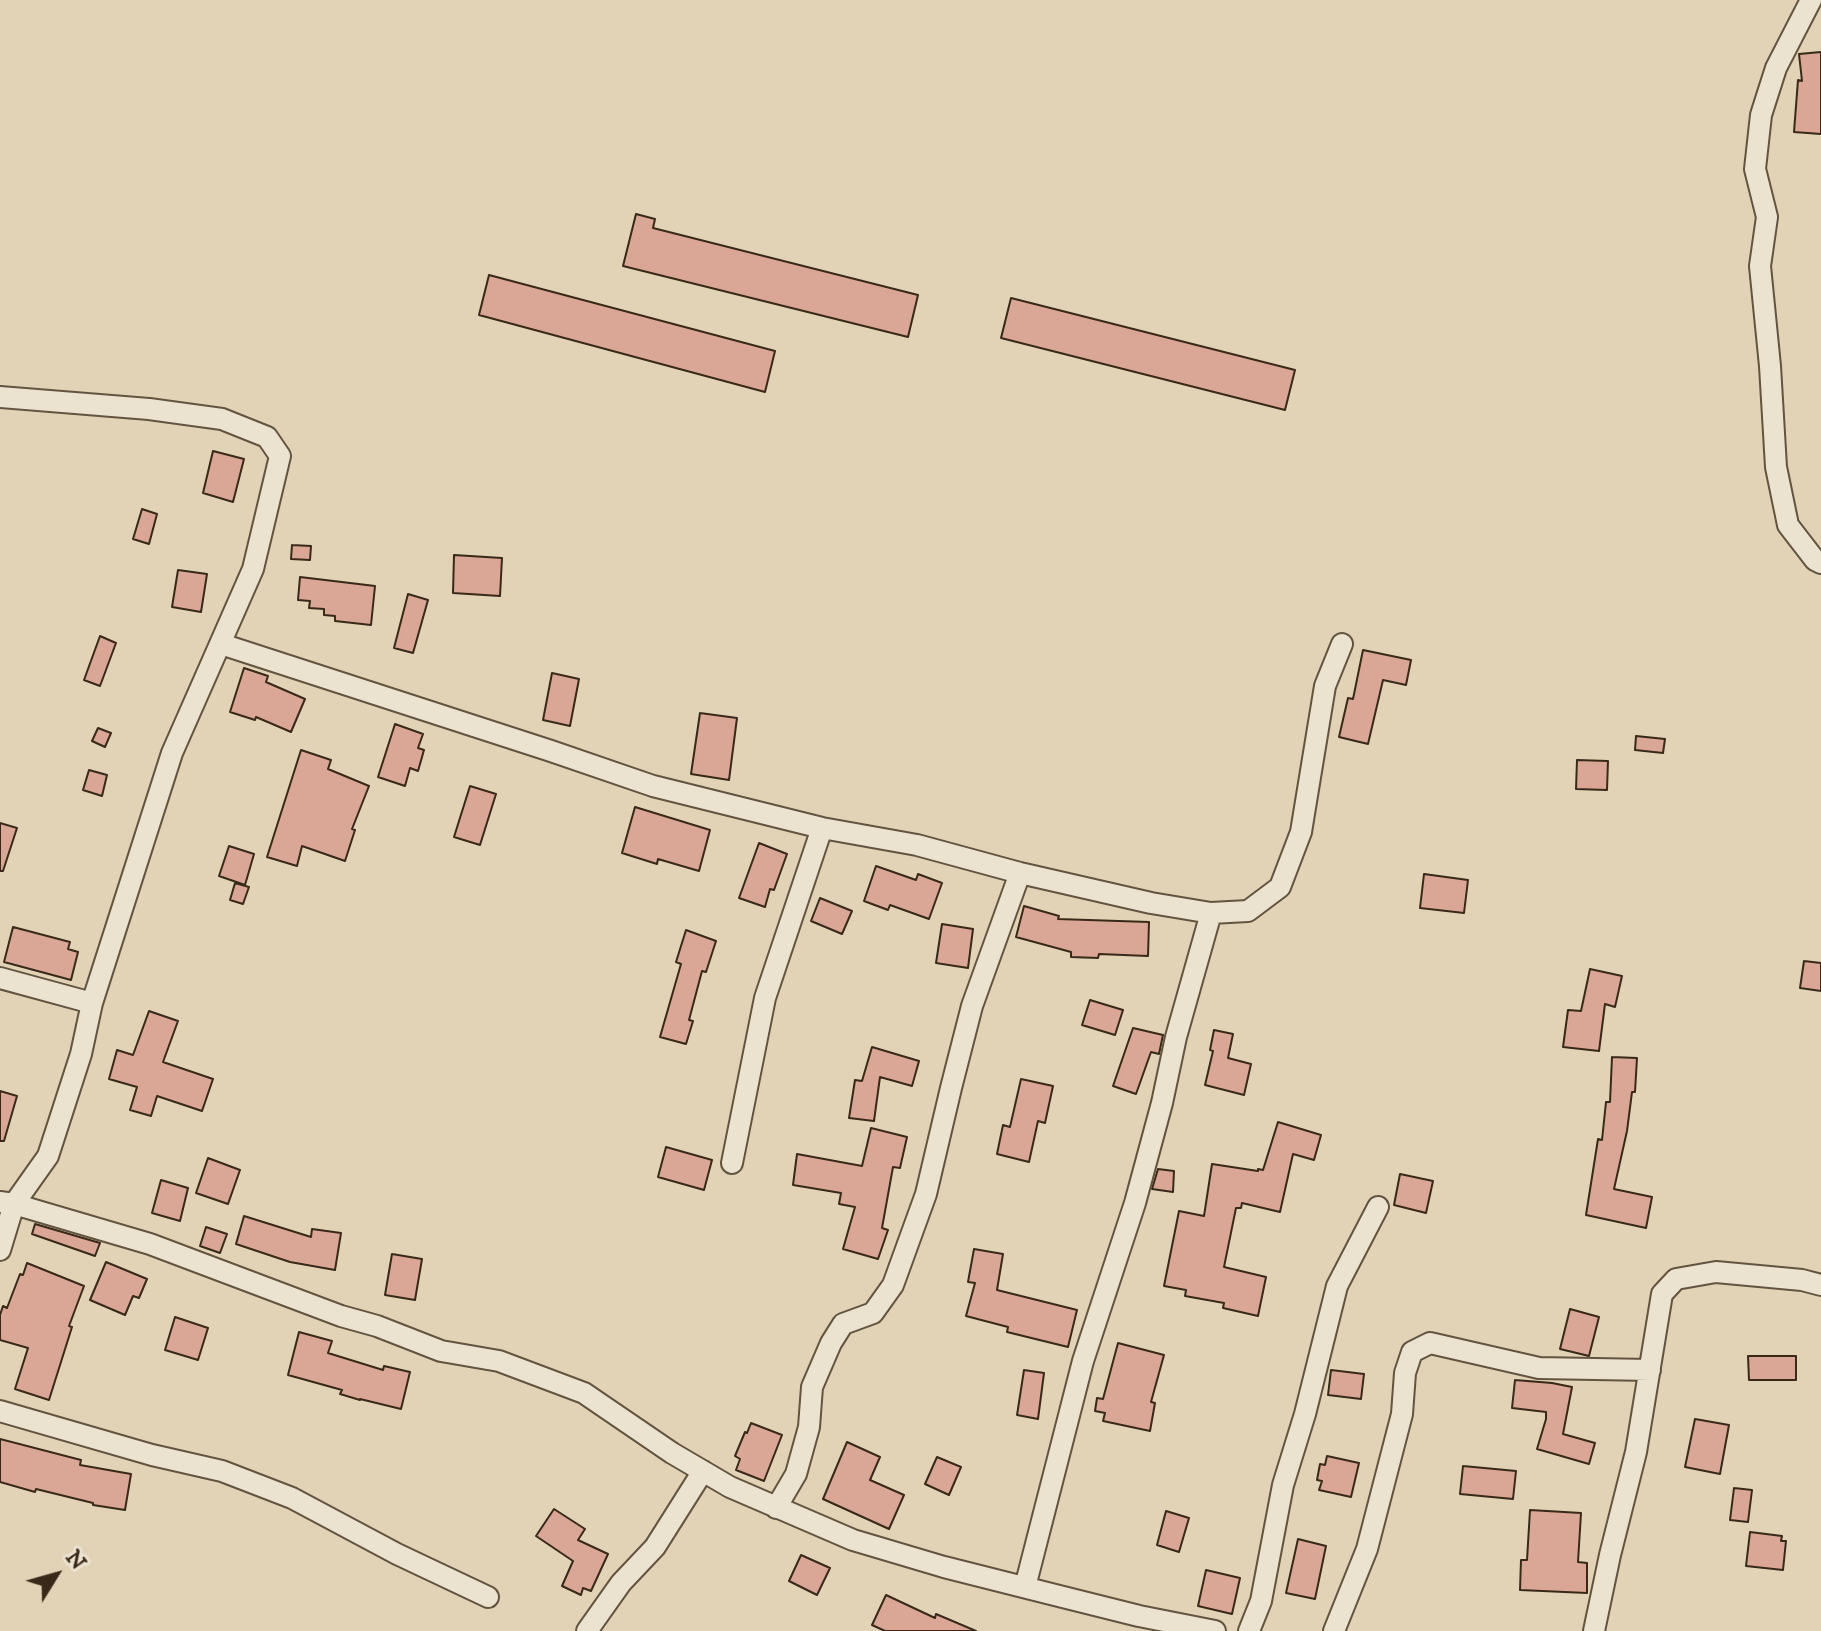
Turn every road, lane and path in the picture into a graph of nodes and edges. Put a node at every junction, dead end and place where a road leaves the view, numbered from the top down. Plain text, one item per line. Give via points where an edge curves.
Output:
1 (1811, 0) edge
2 (0, 397) edge
3 (1821, 563) edge
4 (221, 644) junction
5 (1342, 644) dead end
6 (822, 828) junction
7 (1020, 873) junction
8 (1211, 913) junction
9 (0, 978) edge
10 (92, 1003) junction
11 (732, 1163) dead end
12 (7, 1203) edge
13 (1378, 1207) dead end
14 (0, 1250) edge
15 (1821, 1285) edge
16 (1650, 1370) junction
17 (0, 1411) edge
18 (703, 1471) junction
19 (776, 1508) junction
20 (1025, 1587) junction
21 (488, 1597) dead end
22 (587, 1631) edge
23 (1215, 1631) edge
24 (1249, 1631) edge
25 (1334, 1631) edge
26 (1594, 1631) edge

1 - 3 street via 1776,68 1761,115 1755,169 1767,217 1760,266 1776,467 1788,525
2 - 4 street via 222,419 267,437 280,456 253,569
4 - 6 street via 653,786
4 - 10 street via 172,753
5 - 8 street via 1325,686 1301,832 1280,887 1248,911
6 - 7 street via 917,845
6 - 11 street via 765,998
7 - 8 street
7 - 19 street via 972,1006 926,1194 893,1285 873,1313 843,1324 831,1343 812,1387 809,1427 796,1474
8 - 20 street via 1135,1203 1083,1361
9 - 10 street
10 - 12 street via 48,1156
12 - 14 street
12 - 18 street via 150,1244 441,1351 499,1361 584,1393
13 - 24 street via 1337,1286 1283,1485 1261,1601
15 - 16 street via 1716,1272 1676,1279 1662,1294
16 - 25 street via 1539,1368 1430,1343 1412,1352 1402,1414 1367,1549
16 - 26 street
17 - 21 street via 222,1471 292,1498
18 - 19 street
18 - 22 street via 655,1547
19 - 20 street via 853,1540
20 - 23 street

